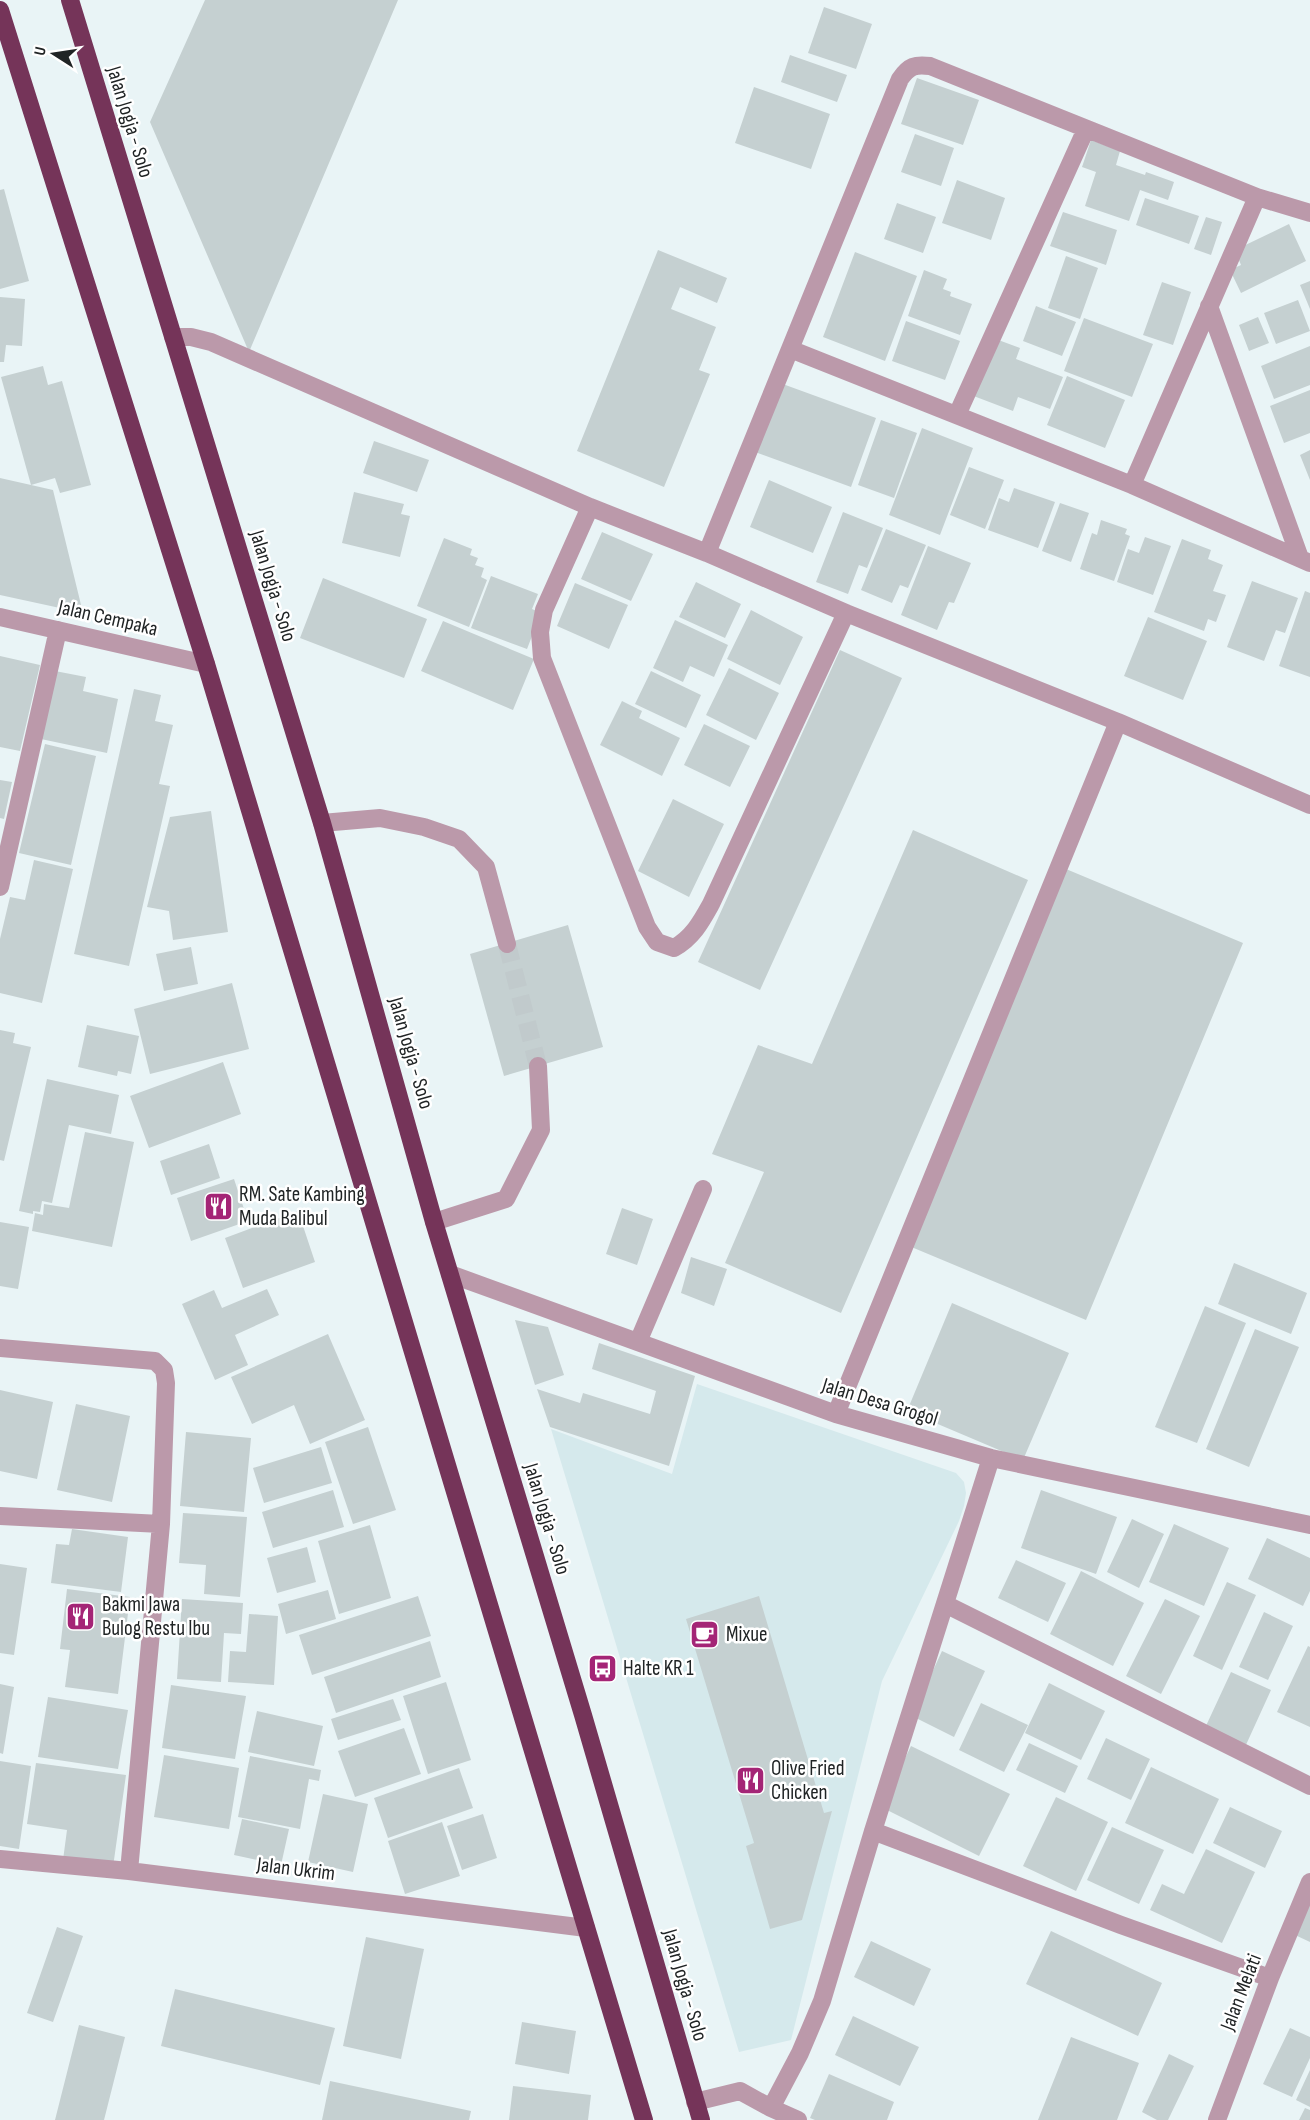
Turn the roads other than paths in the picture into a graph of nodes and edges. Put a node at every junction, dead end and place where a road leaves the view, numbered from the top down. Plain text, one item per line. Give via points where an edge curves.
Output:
1 (70, 0) edge
2 (0, 10) edge
3 (1086, 129) junction
4 (1257, 197) junction
5 (1310, 213) edge
6 (1209, 306) junction
7 (173, 337) junction
8 (790, 349) junction
9 (957, 415) junction
10 (1132, 485) junction
11 (590, 507) junction
12 (707, 553) junction
13 (1305, 560) edge
14 (846, 613) junction
15 (0, 617) edge
16 (58, 630) junction
17 (206, 664) junction
18 (1118, 722) junction
19 (1310, 805) edge
20 (322, 823) junction
21 (0, 887) edge
22 (507, 944) tunnel mouth
23 (538, 1066) tunnel mouth
24 (703, 1189) dead end
25 (434, 1222) junction
26 (450, 1274) junction
27 (638, 1342) junction
28 (0, 1348) edge
29 (836, 1414) junction
30 (991, 1458) junction
31 (0, 1516) edge
32 (161, 1524) junction
33 (1310, 1525) edge
34 (945, 1604) junction
35 (1310, 1786) edge
36 (873, 1831) junction
37 (0, 1859) edge
38 (129, 1871) junction
39 (1310, 1882) edge
40 (586, 1928) junction
41 (1270, 1978) junction
42 (695, 2102) junction
43 (771, 2108) junction
44 (644, 2120) edge
45 (701, 2120) edge
46 (798, 2120) edge
47 (1217, 2120) edge

1 - 7 highway, Jalan Jogja - Solo
2 - 17 highway
3 - 4 street
3 - 8 street via 930,66 918,64 908,69 900,79
3 - 9 street
4 - 5 street
4 - 6 street
6 - 10 street
6 - 13 street
7 - 11 street via 211,342
7 - 20 highway, Jalan Jogja - Solo
8 - 9 street
8 - 12 street
9 - 10 street
10 - 13 street
11 - 12 street
11 - 14 street via 544,610 540,632 542,658 647,927 657,942 674,948 696,931
12 - 14 street
14 - 18 street
15 - 16 street, Jalan Cempaka
16 - 17 street, Jalan Cempaka
16 - 21 street
17 - 40 highway
18 - 19 street
18 - 29 street
20 - 22 street via 380,818 459,839 486,867
20 - 25 highway, Jalan Jogja - Solo
23 - 25 street via 541,1130 506,1199
24 - 27 street
25 - 26 highway, Jalan Jogja - Solo
26 - 27 street, Jalan Desa Grogol
26 - 42 highway, Jalan Jogja - Solo
27 - 29 street, Jalan Desa Grogol
28 - 32 street via 155,1361 164,1370
29 - 30 street, Jalan Desa Grogol
30 - 33 street, Jalan Desa Grogol
30 - 34 street
31 - 32 street
32 - 38 street
34 - 35 street
34 - 36 street
36 - 41 street
36 - 43 street via 822,2001
37 - 38 street, Jalan Ukrim
38 - 40 street, Jalan Ukrim
39 - 41 street, Jalan Melati
40 - 44 highway
41 - 47 street, Jalan Melati
42 - 43 street via 740,2091
42 - 45 highway, Jalan Jogja - Solo
43 - 46 street

